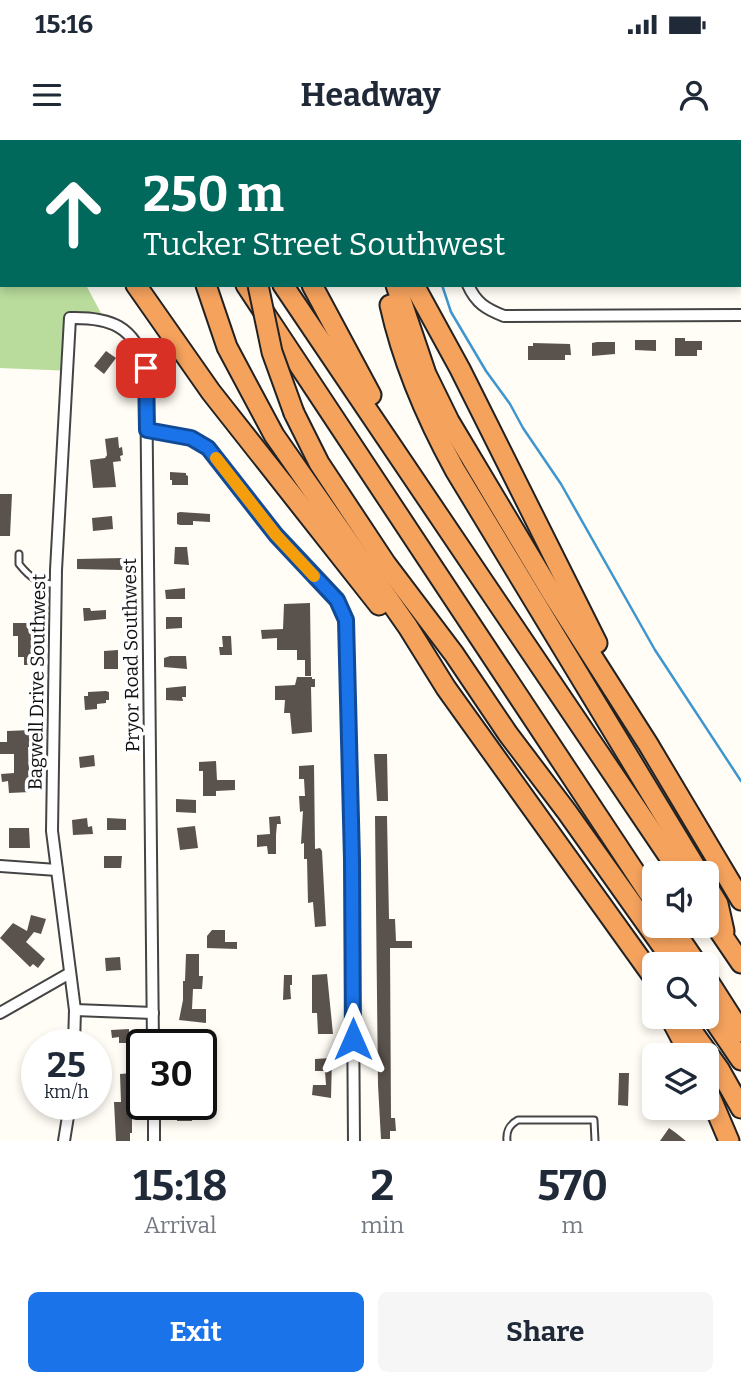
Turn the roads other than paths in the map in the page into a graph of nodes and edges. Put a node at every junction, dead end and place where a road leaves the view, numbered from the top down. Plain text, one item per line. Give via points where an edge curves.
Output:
1 (137, 287) edge
2 (145, 287) edge
3 (207, 287) edge
4 (247, 287) edge
5 (258, 287) edge
6 (284, 287) edge
7 (313, 287) edge
8 (398, 287) edge
9 (398, 287) edge
10 (399, 287) edge
11 (469, 288) edge
12 (741, 315) edge
13 (70, 318) joint
14 (184, 357) junction
15 (147, 430) junction
16 (418, 482) junction
17 (19, 554) dead end
18 (56, 585) junction
19 (446, 688) junction
20 (648, 744) junction
21 (672, 861) edge
22 (692, 861) edge
23 (0, 866) edge
24 (57, 870) junction
25 (725, 873) junction
26 (642, 883) edge
27 (741, 893) edge
28 (741, 900) edge
29 (719, 908) edge
30 (620, 929) junction
31 (719, 930) edge
32 (727, 942) junction
33 (666, 952) edge
34 (642, 961) edge
35 (741, 963) edge
36 (642, 968) edge
37 (70, 973) junction
38 (719, 998) edge
39 (75, 1010) junction
40 (0, 1013) edge
41 (153, 1013) junction
42 (719, 1028) edge
43 (74, 1029) edge
44 (153, 1029) edge
45 (691, 1029) edge
46 (741, 1032) edge
47 (741, 1060) edge
48 (741, 1108) edge
49 (719, 1117) edge
50 (68, 1120) edge
51 (154, 1120) edge
52 (64, 1141) edge
53 (154, 1141) edge
54 (354, 1141) edge
55 (506, 1141) edge
56 (595, 1141) edge
57 (729, 1141) edge

1 - 14 highway
2 - 14 highway
3 - 19 highway via 237,370 274,435
4 - 26 highway
5 - 33 highway, bridge via 272,352 294,413 319,463 386,564
6 - 16 highway
7 - 16 highway
8 - 20 highway via 426,374 449,421
9 - 22 highway via 401,348 433,430
10 - 20 highway via 431,313
11 - 12 street via 486,309 504,316
13 - 15 street, Pryor Road Southwest via 108,321 136,342 146,368
13 - 18 street, Bagwell Drive Southwest
14 - 19 highway
15 - 41 street, Pryor Road Southwest
15 - 54 street via 191,438 208,448 276,535 337,600 346,620
16 - 21 highway
17 - 18 lane via 25,572 38,582
18 - 24 street, Bagwell Drive Southwest via 52,831
19 - 30 highway
20 - 25 highway
23 - 24 street
24 - 37 street, Bagwell Drive Southwest
25 - 27 highway
25 - 28 highway
29 - 32 highway
30 - 34 highway
30 - 36 highway
31 - 32 highway
32 - 35 highway
37 - 39 street, Bagwell Drive Southwest
37 - 40 street
38 - 46 highway
39 - 41 street
39 - 43 street, Bagwell Drive Southwest
41 - 44 street, Pryor Road Southwest
42 - 47 highway
45 - 48 highway
49 - 57 highway
50 - 52 street
51 - 53 street
55 - 56 lane via 506,1133 518,1120 594,1120

